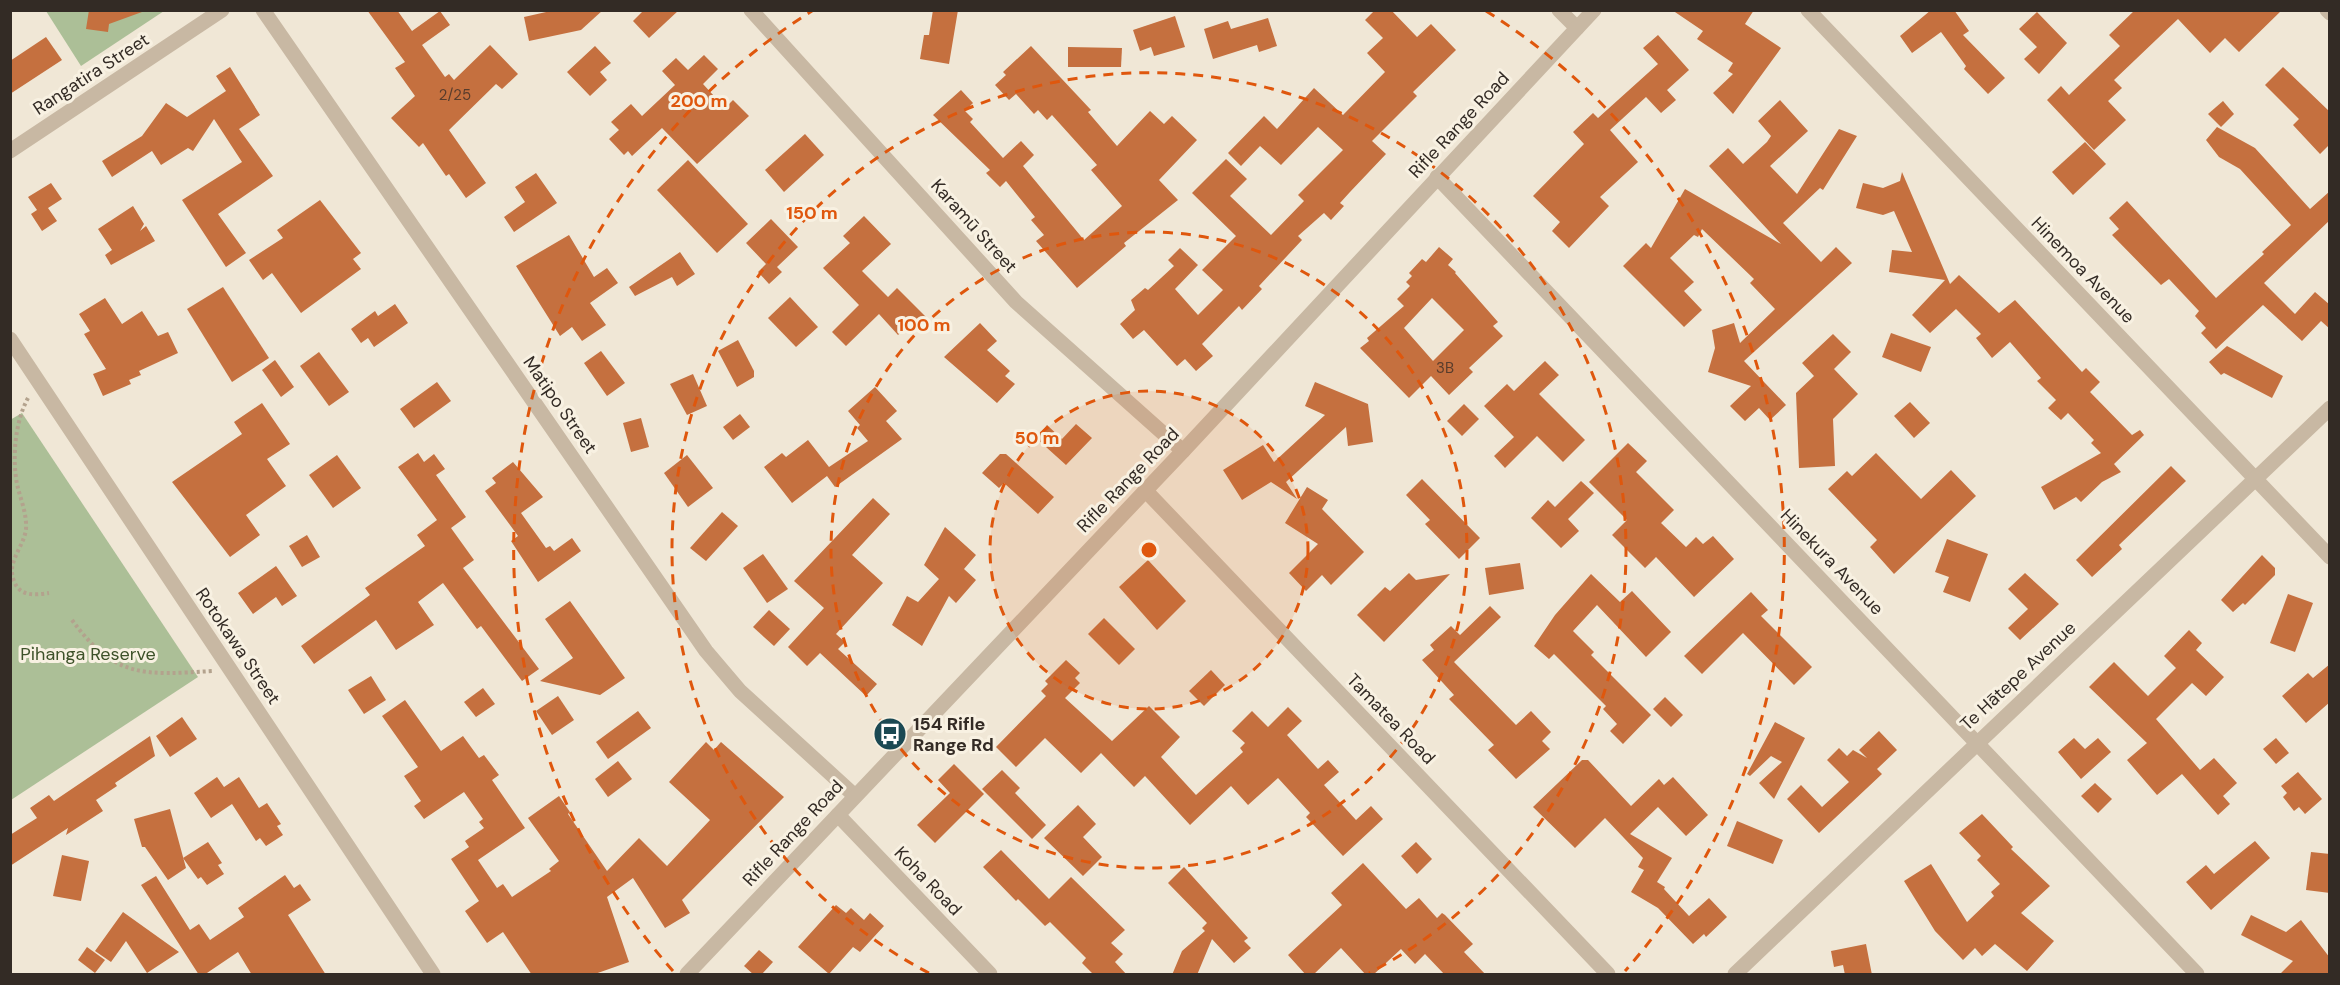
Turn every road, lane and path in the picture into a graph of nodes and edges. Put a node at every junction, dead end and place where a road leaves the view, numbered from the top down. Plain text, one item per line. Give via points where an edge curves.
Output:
1 (222, 10) edge
2 (263, 10) edge
3 (751, 10) edge
4 (1559, 10) edge
5 (1594, 10) edge
6 (1808, 10) edge
7 (1577, 28) junction
8 (10, 150) edge
9 (1437, 177) junction
10 (10, 339) edge
11 (38, 381) junction
12 (2330, 408) edge
13 (1183, 451) junction
14 (2256, 479) junction
15 (1145, 489) junction
16 (2330, 557) edge
17 (49, 593) dead end
18 (72, 620) dead end
19 (231, 670) junction
20 (1977, 743) junction
21 (855, 796) junction
22 (838, 815) junction
23 (433, 975) edge
24 (687, 975) edge
25 (990, 975) edge
26 (1608, 975) edge
27 (1735, 975) edge
28 (2197, 975) edge

1 - 8 street, Rangatira Street
2 - 21 street, Matipo Street via 706,651 740,691
3 - 13 street, Karamū Street via 1016,302
4 - 7 street
5 - 7 street, Rifle Range Road
6 - 14 street, Hinemoa Avenue
7 - 9 street, Rifle Range Road
9 - 13 street, Rifle Range Road
9 - 20 street, Hinekura Avenue
10 - 11 street, Rotokawa Street
11 - 17 path via 25,404 16,445 17,483 26,529 11,568 14,580 26,594
11 - 19 street, Rotokawa Street
12 - 14 street, Te Hātepe Avenue
13 - 15 street, Rifle Range Road
14 - 16 street, Hinemoa Avenue
14 - 20 street, Te Hātepe Avenue
15 - 21 street, Rifle Range Road
15 - 26 street, Tamatea Road
18 - 19 path via 94,648 120,666 146,673
19 - 23 street, Rotokawa Street
20 - 27 street, Te Hātepe Avenue
20 - 28 street, Hinekura Avenue
21 - 22 street, Rifle Range Road
22 - 24 street, Rifle Range Road
22 - 25 street, Koha Road

